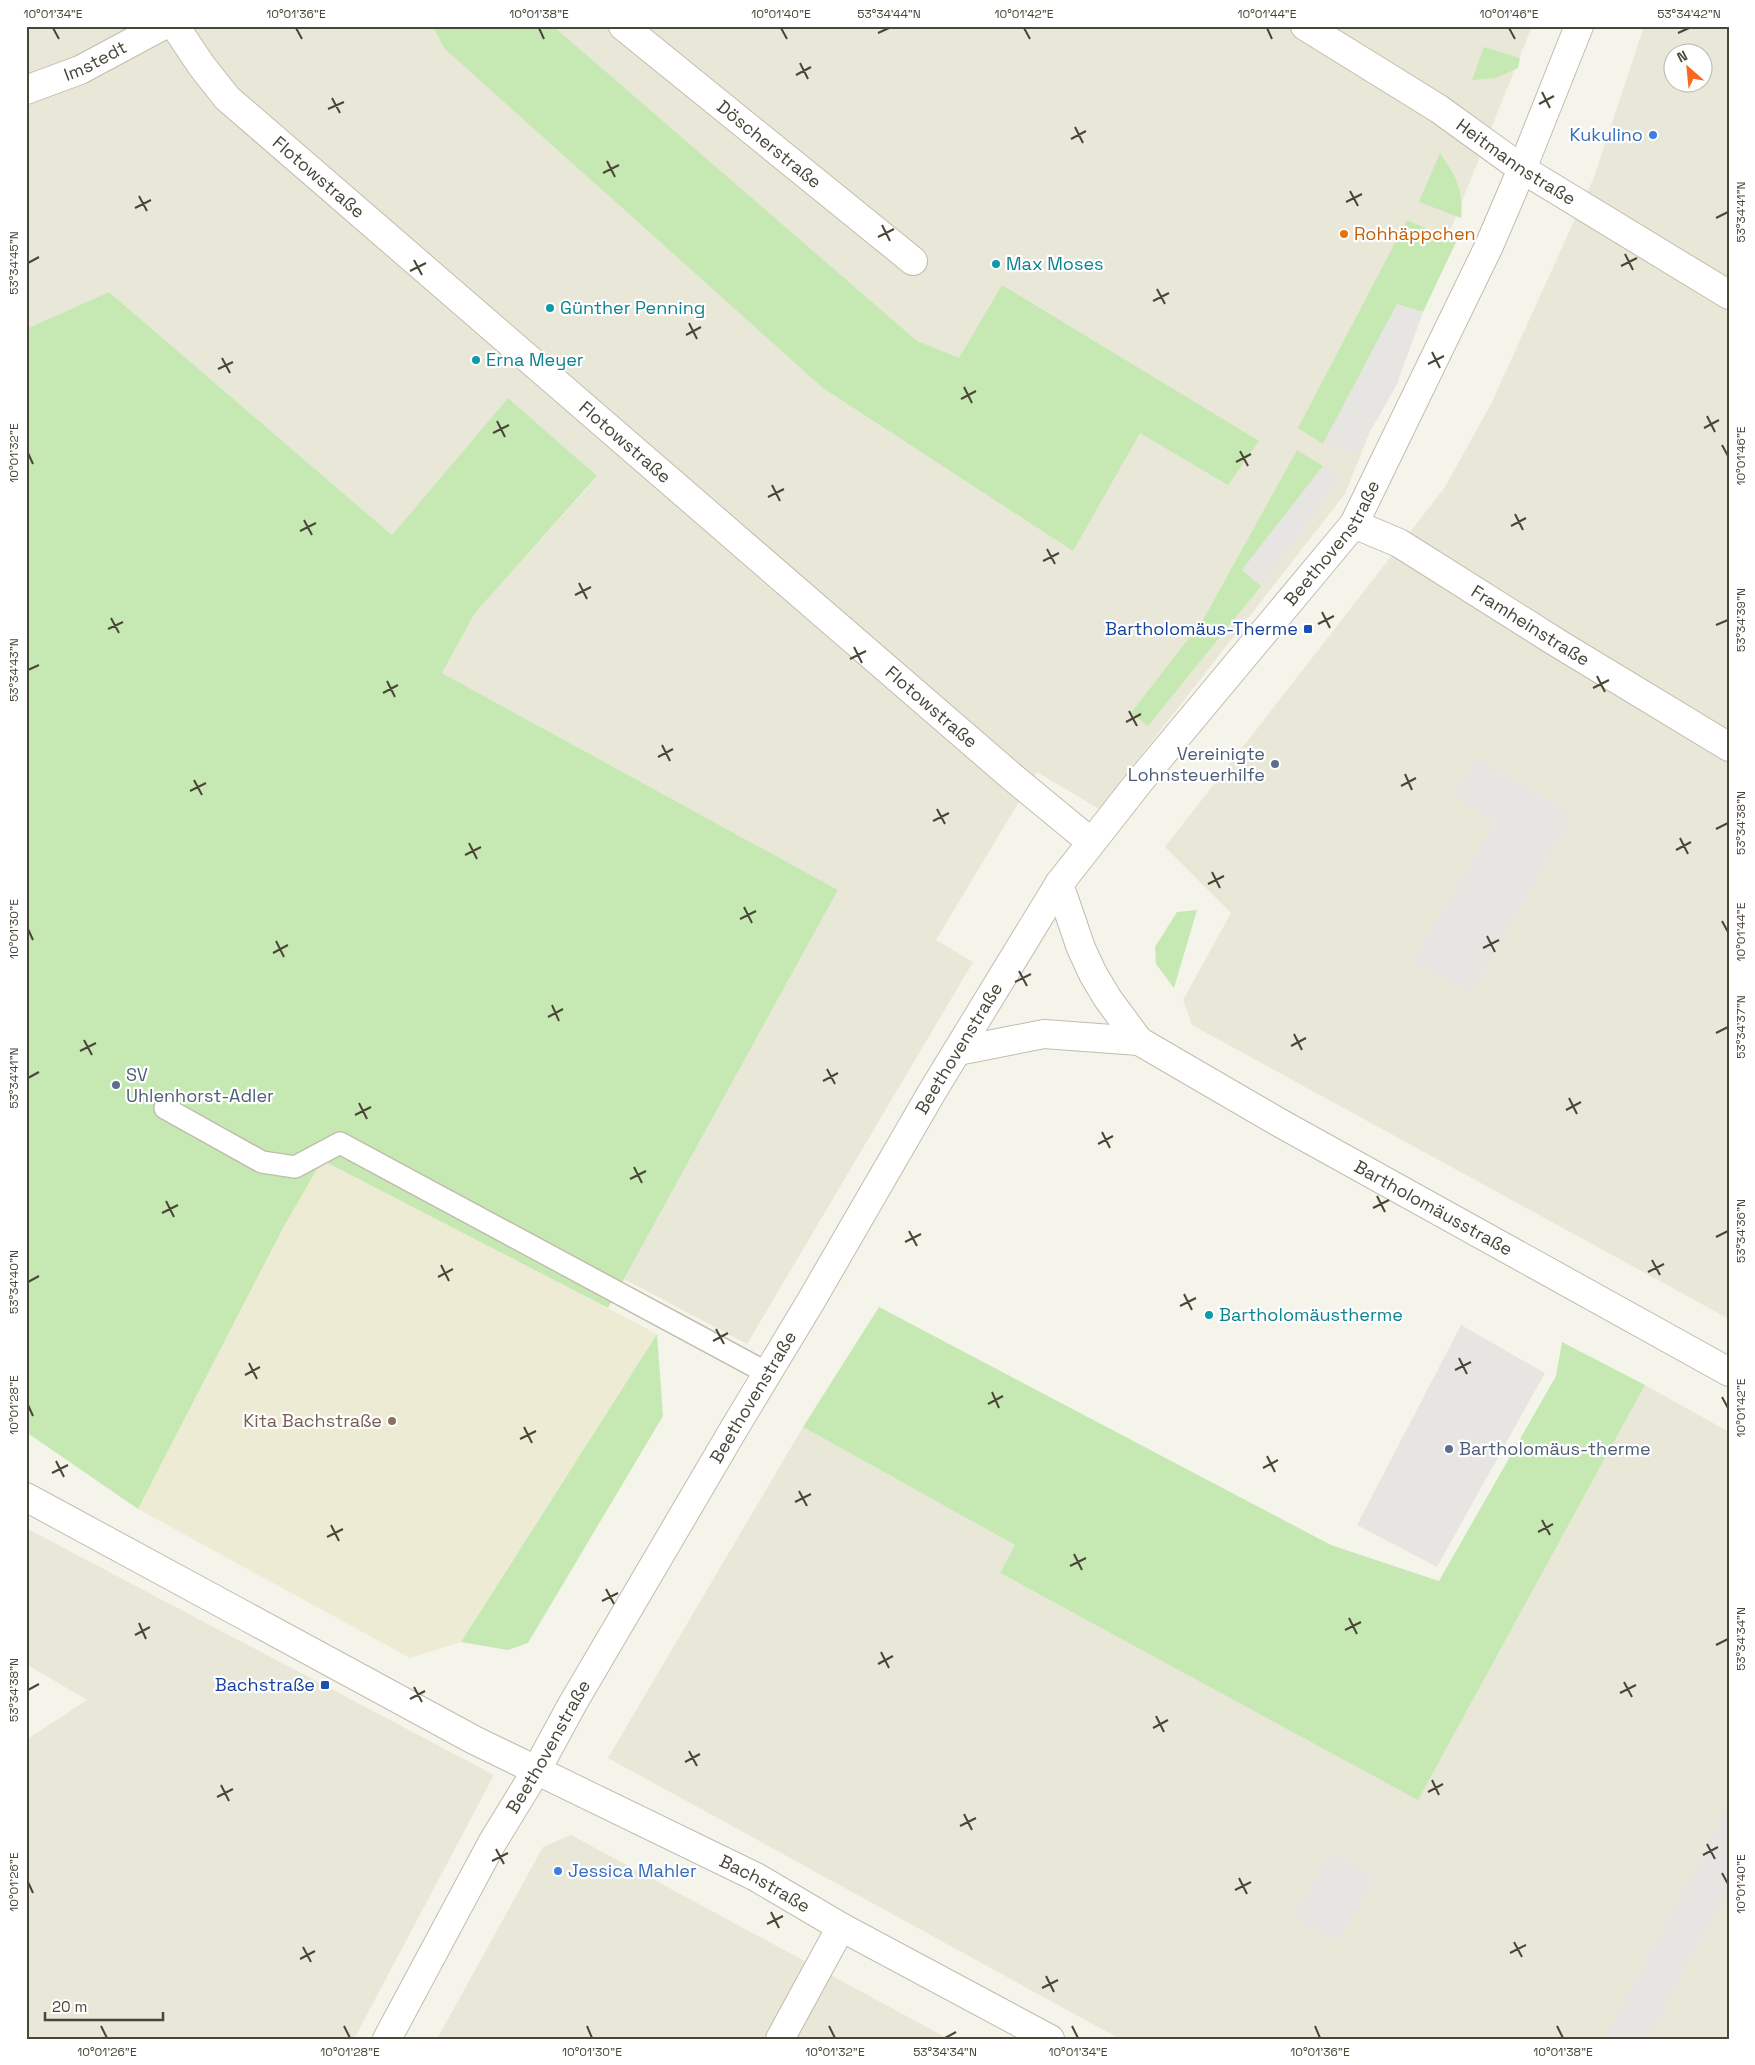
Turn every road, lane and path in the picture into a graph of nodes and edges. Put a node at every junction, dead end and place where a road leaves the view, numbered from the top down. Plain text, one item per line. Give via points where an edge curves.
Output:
1 (162, 26) edge
2 (174, 26) edge
3 (623, 26) edge
4 (1305, 26) edge
5 (1579, 26) edge
6 (26, 90) edge
7 (1522, 168) junction
8 (913, 261) dead end
9 (1729, 295) edge
10 (1354, 524) junction
11 (1729, 747) edge
12 (1092, 842) junction
13 (1059, 884) junction
14 (1139, 1041) junction
15 (958, 1051) junction
16 (165, 1108) dead end
17 (1729, 1372) edge
18 (767, 1373) junction
19 (26, 1497) edge
20 (536, 1771) junction
21 (841, 1927) junction
22 (387, 2039) edge
23 (780, 2039) edge
24 (1050, 2039) edge

1 - 6 street, Imstedt via 80,70
2 - 12 street, Flotowstraße via 227,98 988,757
3 - 8 street, Döscherstraße
4 - 7 street, Heitmannstraße via 1439,109
5 - 7 street, Beethovenstraße
7 - 9 street, Heitmannstraße
7 - 10 street, Beethovenstraße via 1489,246
10 - 11 street, Framheinstraße via 1399,543
10 - 12 street, Beethovenstraße
12 - 13 street, Beethovenstraße
13 - 14 street, Bartholomäusstraße via 1093,974
13 - 15 street, Beethovenstraße
14 - 15 street, Bartholomäusstraße via 1044,1034
14 - 17 street, Bartholomäusstraße via 1280,1123
15 - 18 street, Beethovenstraße
16 - 18 lane via 262,1162 295,1167 340,1143
18 - 20 street, Beethovenstraße
19 - 20 street, Bachstraße
20 - 21 street, Bachstraße via 756,1877
20 - 22 street, Beethovenstraße via 492,1843
21 - 23 street
21 - 24 street, Bachstraße

